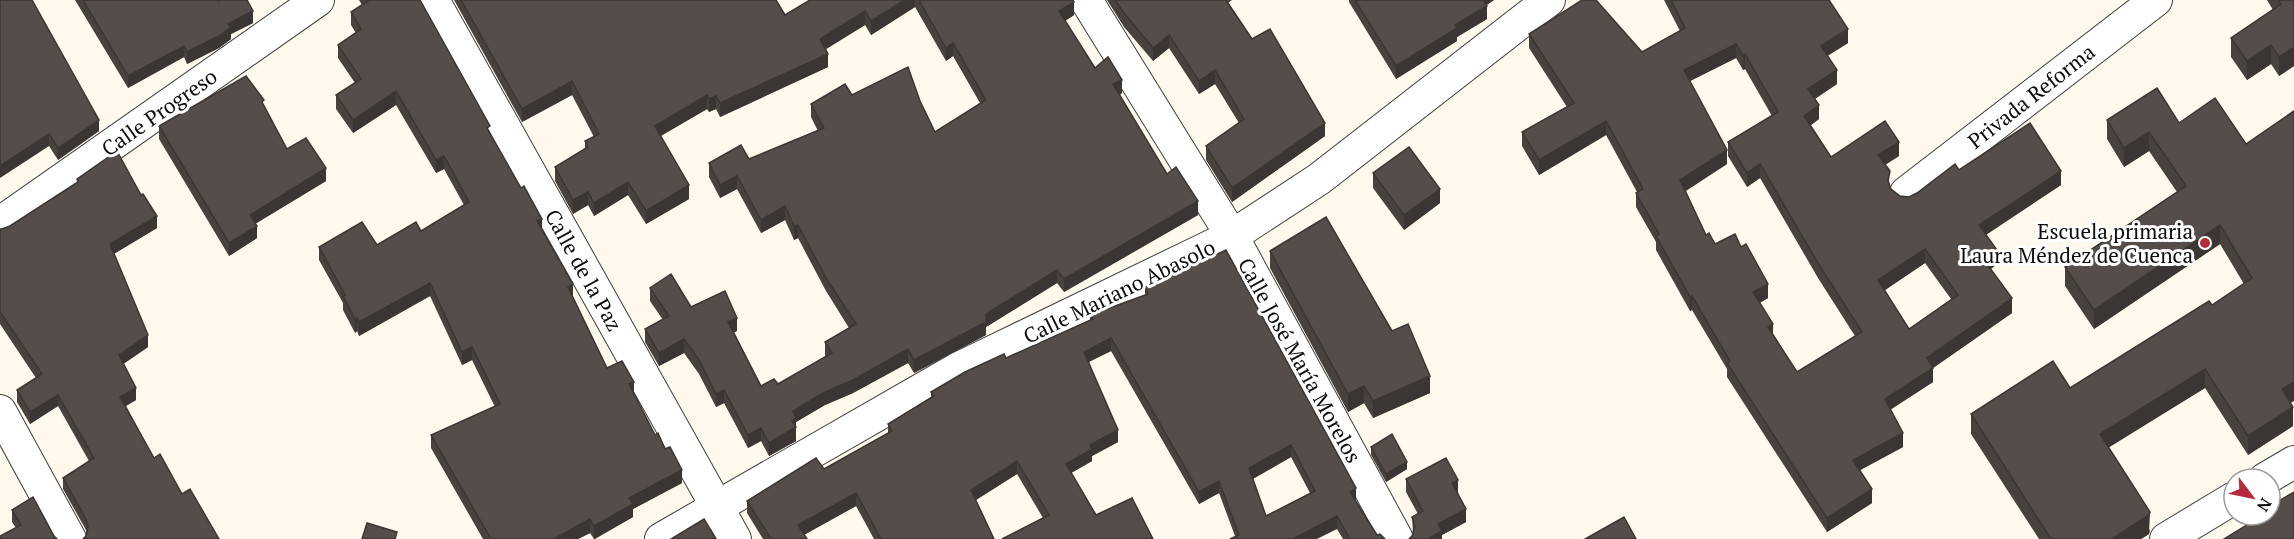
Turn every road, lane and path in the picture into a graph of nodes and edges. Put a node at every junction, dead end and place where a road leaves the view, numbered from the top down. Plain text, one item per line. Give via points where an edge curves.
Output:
1 (318, 0) edge
2 (433, 0) edge
3 (1086, 0) edge
4 (1549, 0) edge
5 (2156, 0) edge
6 (1906, 193) dead end
7 (0, 223) edge
8 (1232, 236) junction
9 (0, 411) edge
10 (2222, 505) edge
11 (716, 507) junction
12 (70, 539) edge
13 (660, 539) edge
14 (735, 539) edge
15 (1397, 539) edge
16 (2166, 539) edge

1 - 7 street, Calle Progreso
2 - 11 street, Calle de la Paz
3 - 8 street, Calle José María Morelos
4 - 8 street, Calle Mariano Abasolo via 1319,179
5 - 6 street, Privada Reforma
8 - 11 street, Calle Mariano Abasolo via 957,369
8 - 15 street, Calle José María Morelos
9 - 12 street
10 - 16 street
11 - 13 street, Calle Mariano Abasolo
11 - 14 street, Calle de la Paz

